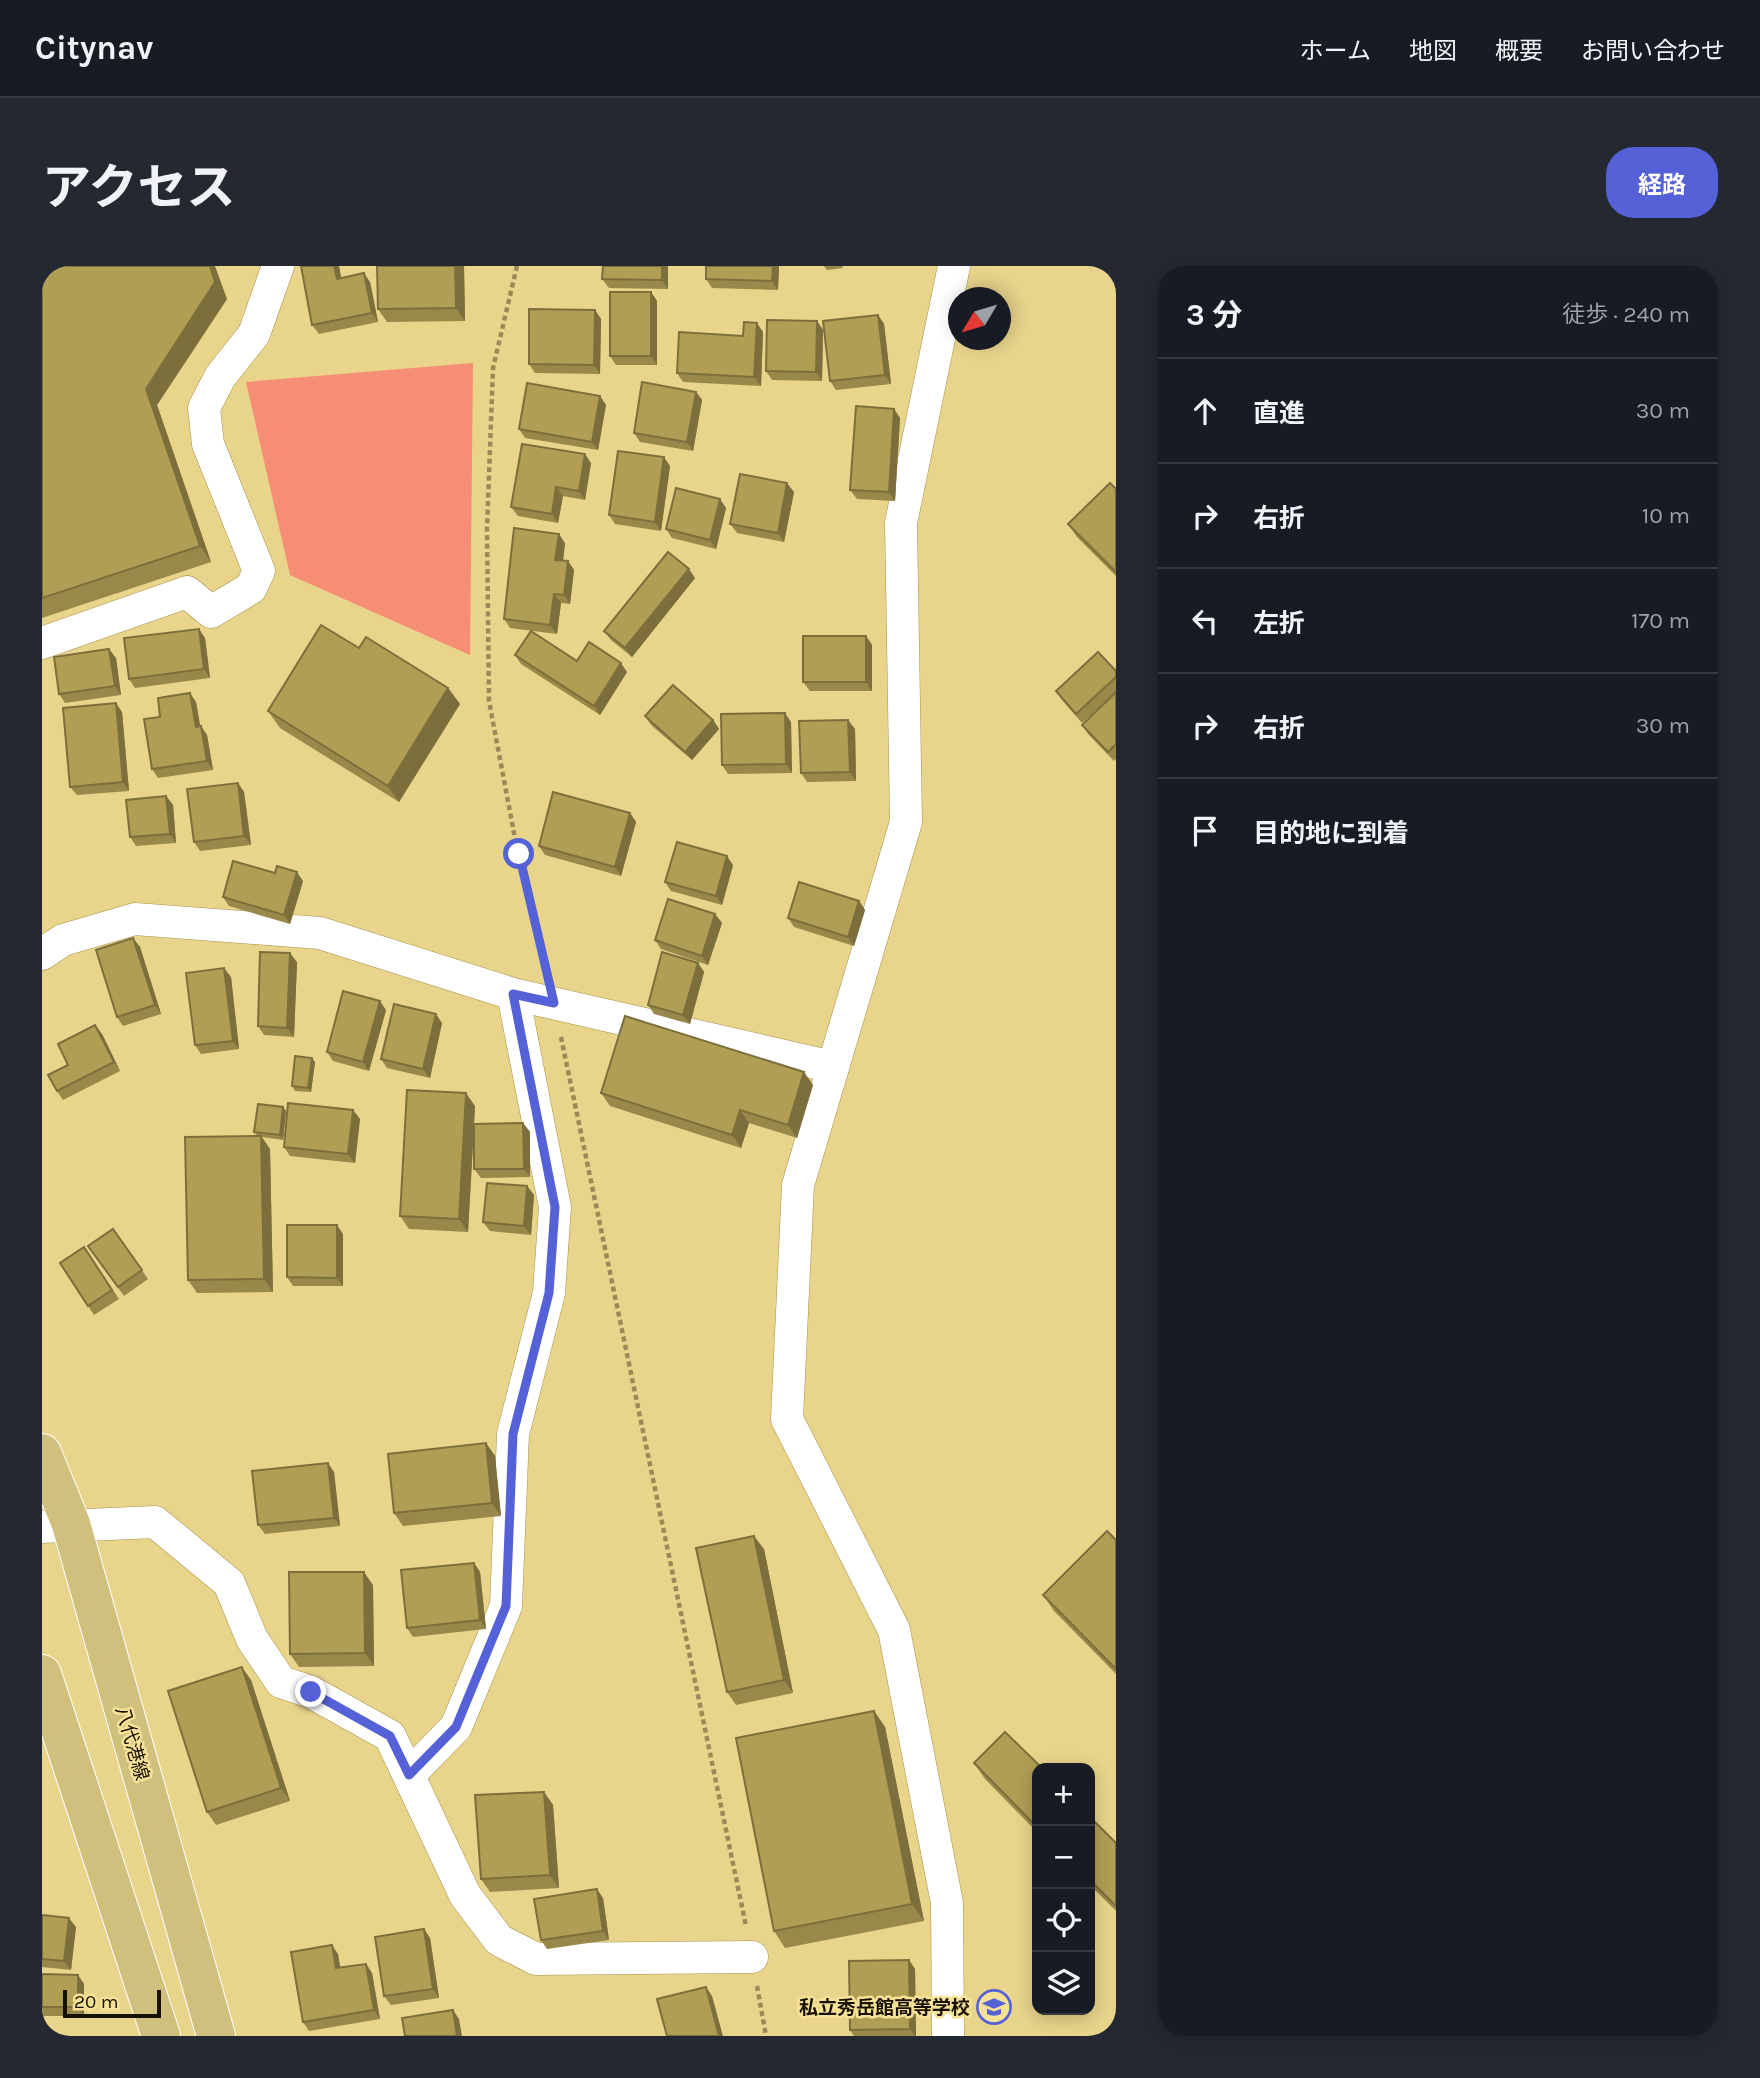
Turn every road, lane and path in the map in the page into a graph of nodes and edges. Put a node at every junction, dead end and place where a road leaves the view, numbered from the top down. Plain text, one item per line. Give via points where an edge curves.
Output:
1 (278, 266) edge
2 (517, 266) edge
3 (954, 266) edge
4 (42, 643) edge
5 (42, 954) edge
6 (513, 994) junction
7 (554, 1003) junction
8 (833, 1067) junction
9 (42, 1453) edge
10 (56, 1525) edge
11 (42, 1674) edge
12 (409, 1775) junction
13 (752, 1957) junction
14 (161, 2036) edge
15 (216, 2036) edge
16 (766, 2036) edge
17 (948, 2036) edge

1 - 4 street via 254,334 220,377 204,408 208,444 259,571 251,587 211,612 187,592
2 - 7 path via 493,368 487,529 489,701
3 - 8 street via 901,523 906,822
5 - 6 street via 62,940 135,919 320,933
6 - 7 street
6 - 12 street via 555,1207 549,1293 513,1434 506,1606 456,1727
7 - 8 street
7 - 13 path
8 - 17 street via 798,1185 787,1419 894,1630 947,1903
9 - 10 main road, 八代港線
10 - 12 street via 155,1522 229,1583 251,1639 281,1682 311,1692 390,1736
10 - 15 main road, 八代港線
11 - 14 main road
12 - 13 street via 465,1895 499,1940 536,1959
13 - 16 path

